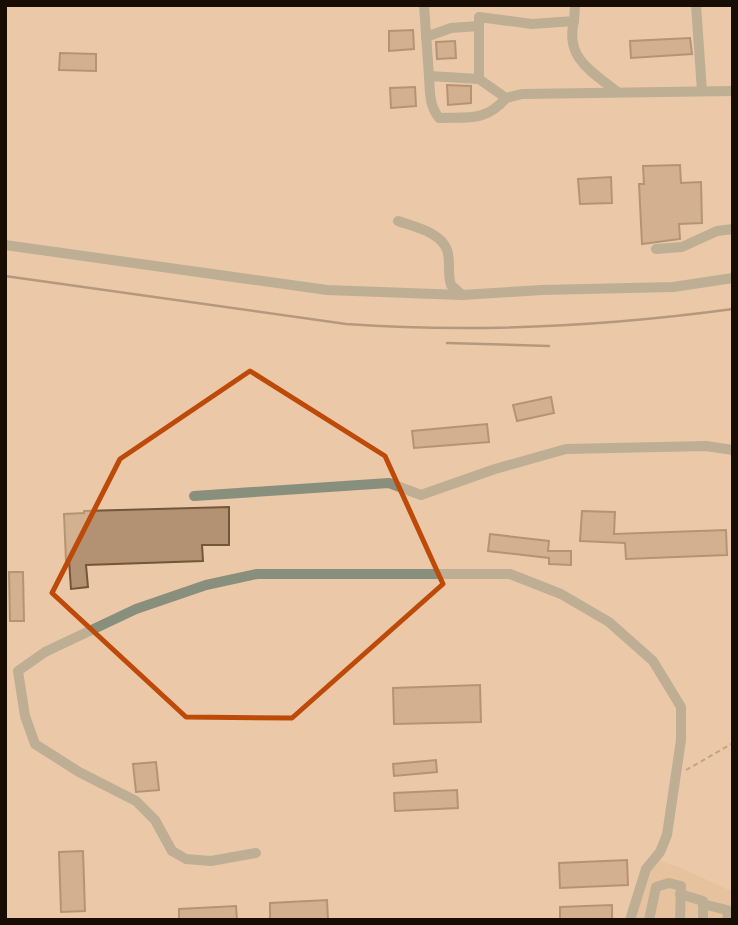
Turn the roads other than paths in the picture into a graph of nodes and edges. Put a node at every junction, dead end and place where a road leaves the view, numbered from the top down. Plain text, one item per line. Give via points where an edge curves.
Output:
1 (424, 5) edge
2 (477, 5) edge
3 (575, 5) edge
4 (696, 5) edge
5 (574, 21) junction
6 (479, 22) junction
7 (426, 37) junction
8 (429, 76) junction
9 (479, 79) junction
10 (616, 91) junction
11 (702, 91) junction
12 (733, 91) edge
13 (506, 99) junction
14 (398, 221) dead end
15 (733, 229) edge
16 (5, 245) edge
17 (656, 249) dead end
18 (733, 278) edge
19 (462, 295) junction
20 (733, 450) edge
21 (194, 496) dead end
22 (256, 853) dead end
23 (680, 894) junction
24 (703, 904) junction
25 (729, 913) edge
26 (653, 919) edge
27 (630, 920) edge
28 (680, 920) edge
29 (703, 920) edge

1 - 7 street
2 - 6 street
3 - 5 street
4 - 11 street
5 - 6 street
5 - 10 street via 575,53
6 - 7 street
6 - 9 street
7 - 8 street
8 - 9 street
8 - 13 street via 431,106 439,118 489,114
9 - 13 street
10 - 11 street
10 - 13 street via 522,94
11 - 12 street
14 - 19 street via 441,240 447,250 451,285
15 - 17 street via 682,247
16 - 19 street via 327,290
18 - 19 street via 673,287
20 - 21 street via 706,446 566,449 421,495 389,483
22 - 27 street via 211,861 186,859 172,850 155,820 136,801 35,744 18,670 136,609 206,585 257,574 510,574 561,594 609,622 653,661 681,707 681,740 667,835 646,869
23 - 24 street
23 - 26 street via 681,886 656,887
23 - 28 street
24 - 25 street
24 - 29 street

